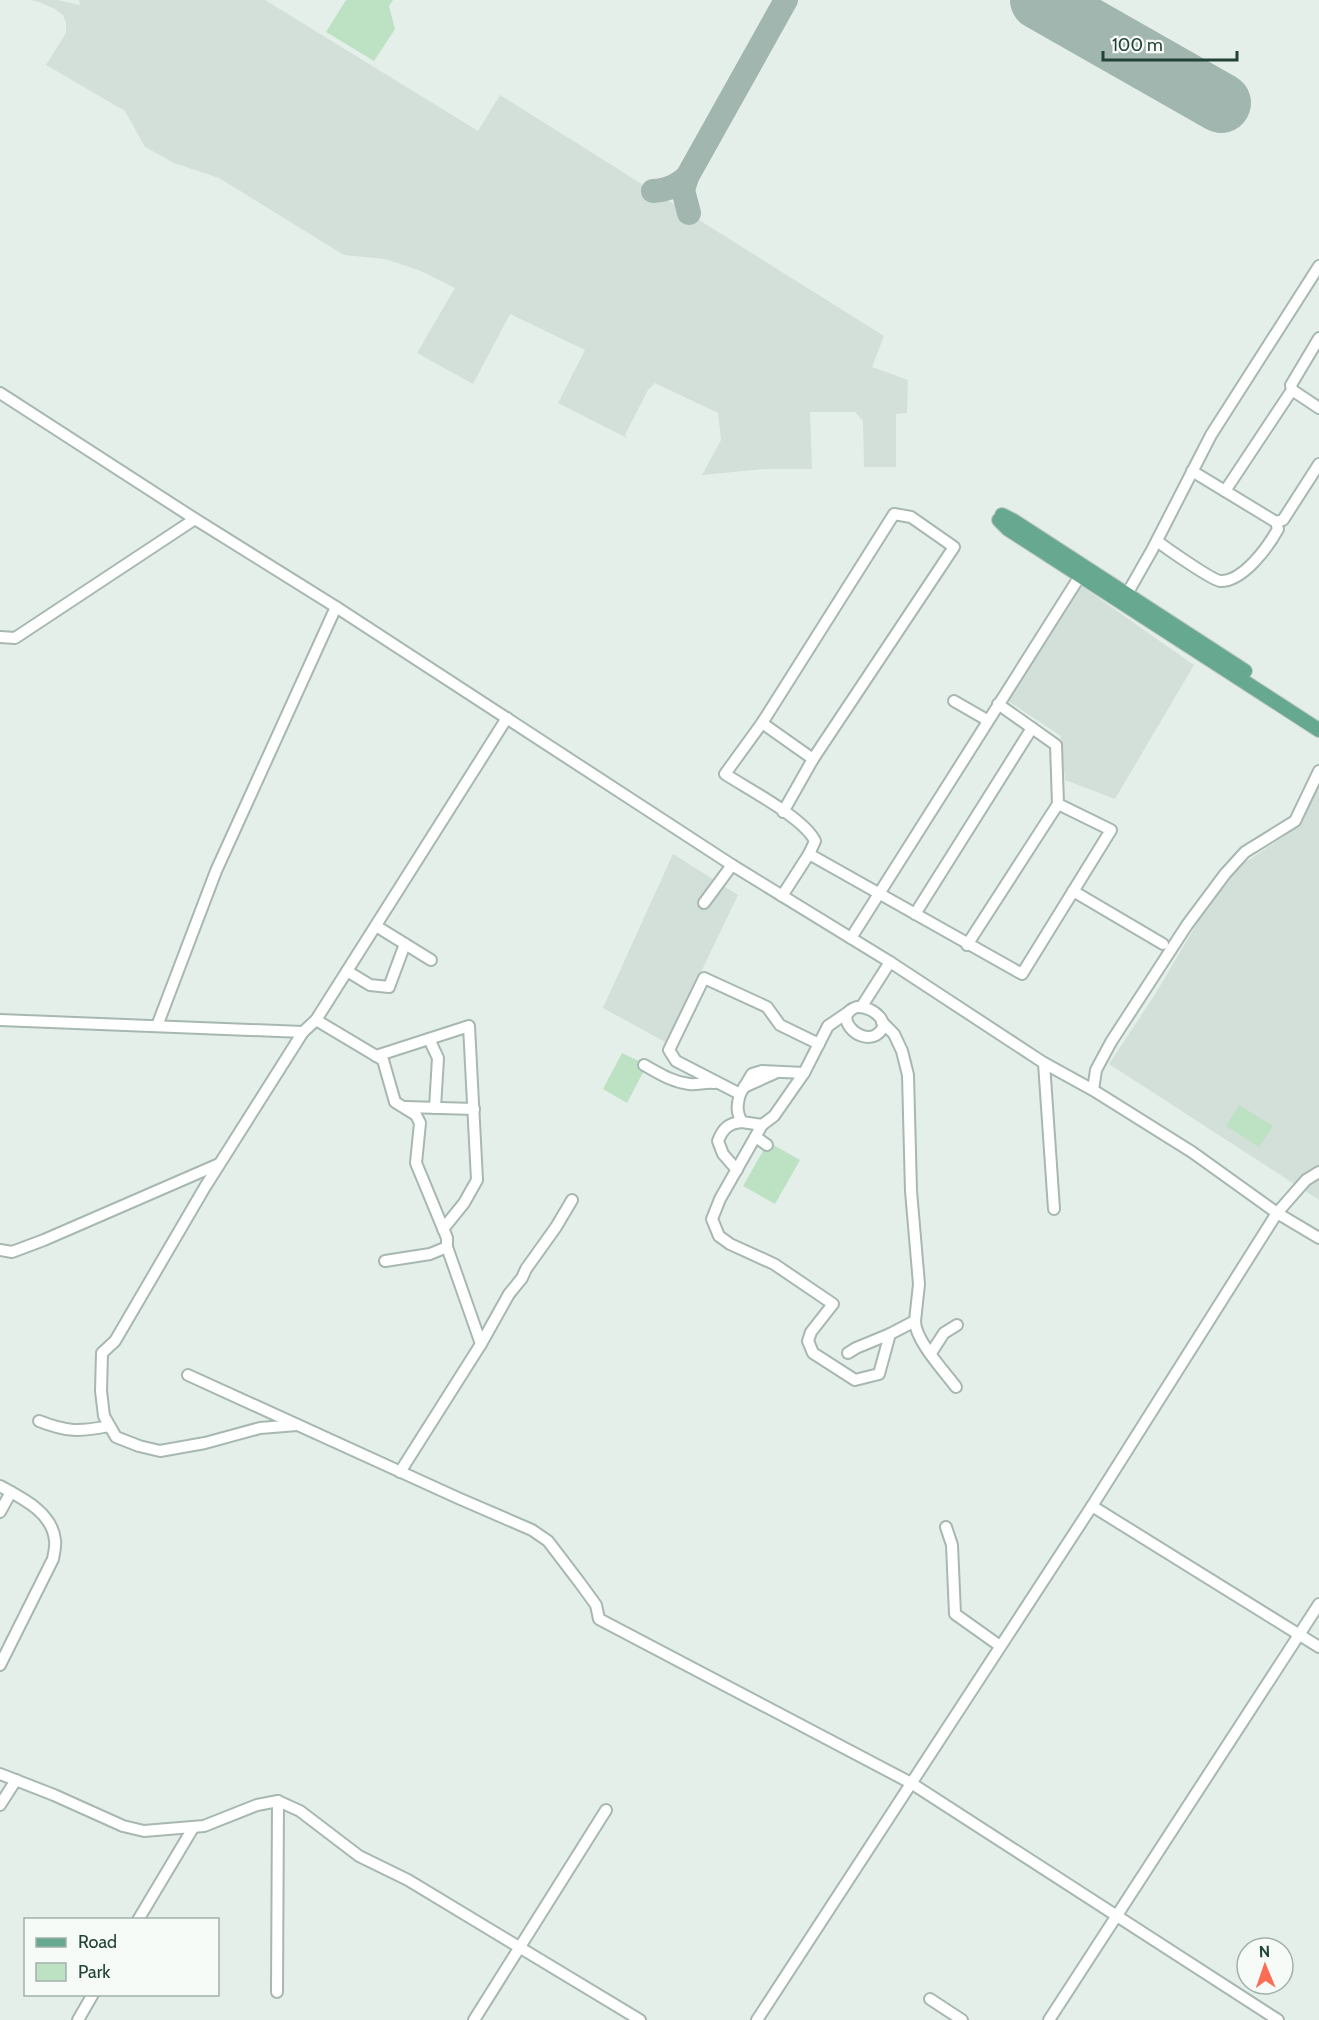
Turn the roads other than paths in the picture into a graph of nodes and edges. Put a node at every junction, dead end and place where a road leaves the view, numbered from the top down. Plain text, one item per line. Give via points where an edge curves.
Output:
1 (1319, 266) edge
2 (1319, 338) edge
3 (1292, 390) junction
4 (0, 393) edge
5 (1319, 408) edge
6 (1319, 464) edge
7 (1192, 471) junction
8 (1225, 491) junction
9 (195, 519) junction
10 (1276, 522) junction
11 (1156, 541) junction
12 (1080, 576) junction
13 (1126, 594) junction
14 (336, 607) junction
15 (0, 637) edge
16 (954, 700) dead end
17 (998, 704) junction
18 (507, 718) junction
19 (1319, 719) edge
20 (987, 720) junction
21 (762, 723) junction
22 (1032, 728) junction
23 (1319, 730) edge
24 (813, 759) junction
25 (1319, 771) edge
26 (1058, 804) junction
27 (783, 812) junction
28 (809, 854) junction
29 (732, 865) junction
30 (1073, 891) junction
31 (880, 894) junction
32 (782, 896) junction
33 (704, 903) dead end
34 (915, 914) junction
35 (376, 926) junction
36 (851, 938) junction
37 (405, 944) junction
38 (967, 945) junction
39 (1163, 945) dead end
40 (431, 960) dead end
41 (890, 962) junction
42 (347, 971) junction
43 (862, 1006) junction
44 (850, 1011) junction
45 (0, 1020) edge
46 (316, 1020) junction
47 (882, 1022) junction
48 (157, 1026) junction
49 (303, 1032) junction
50 (429, 1039) junction
51 (819, 1044) junction
52 (376, 1056) junction
53 (1044, 1063) junction
54 (681, 1064) junction
55 (644, 1065) dead end
56 (804, 1073) junction
57 (680, 1082) junction
58 (721, 1084) junction
59 (742, 1090) junction
60 (1093, 1090) junction
61 (405, 1107) junction
62 (435, 1108) junction
63 (474, 1109) junction
64 (742, 1122) junction
65 (762, 1125) junction
66 (756, 1137) junction
67 (767, 1145) dead end
68 (220, 1164) junction
69 (737, 1170) junction
70 (1319, 1172) edge
71 (572, 1200) dead end
72 (1054, 1209) dead end
73 (1277, 1213) junction
74 (443, 1228) junction
75 (1319, 1238) edge
76 (447, 1246) junction
77 (0, 1250) edge
78 (385, 1261) dead end
79 (915, 1321) junction
80 (957, 1325) dead end
81 (890, 1334) junction
82 (481, 1344) junction
83 (848, 1353) dead end
84 (931, 1353) junction
85 (188, 1375) dead end
86 (956, 1387) dead end
87 (39, 1421) dead end
88 (298, 1425) junction
89 (109, 1426) junction
90 (400, 1472) junction
91 (0, 1486) edge
92 (11, 1492) junction
93 (1092, 1506) junction
94 (0, 1512) edge
95 (946, 1527) dead end
96 (1319, 1604) edge
97 (1299, 1635) junction
98 (1000, 1646) junction
99 (1319, 1647) edge
100 (0, 1665) edge
101 (0, 1774) edge
102 (16, 1780) junction
103 (911, 1784) junction
104 (278, 1801) junction
105 (0, 1805) edge
106 (606, 1810) dead end
107 (193, 1828) junction
108 (1117, 1916) junction
109 (139, 1918) edge
110 (520, 1948) junction
111 (277, 1992) dead end
112 (92, 1996) edge
113 (930, 1999) dead end
114 (78, 2020) edge
115 (474, 2020) edge
116 (640, 2020) edge
117 (757, 2020) edge
118 (962, 2020) edge
119 (1049, 2020) edge
120 (1278, 2020) edge

1 - 7 street
2 - 3 street via 1291,385
3 - 5 street
3 - 8 street
4 - 9 street
6 - 10 street via 1283,520
7 - 8 street
7 - 11 street
8 - 10 street
9 - 14 street
9 - 15 street via 15,638
10 - 11 street via 1278,529 1257,558 1231,579 1218,581
11 - 13 street
12 - 13 main road via 1008,529 1001,517 1014,521
12 - 17 street
12 - 23 main road
13 - 19 main road
14 - 18 street
14 - 48 street via 216,871
16 - 20 street
17 - 20 street
17 - 22 street
18 - 29 street
18 - 35 street
20 - 31 street
21 - 24 street
21 - 24 street via 894,514 911,517 954,547
21 - 27 street via 725,774
22 - 26 street via 1056,745
22 - 34 street
24 - 27 street
25 - 60 street via 1295,821 1245,852 1187,925 1111,1042 1096,1070
26 - 30 street via 1111,830
26 - 38 street
27 - 28 street via 812,834 815,841
28 - 31 street
28 - 32 street
29 - 32 street
29 - 33 street
30 - 38 street via 1022,974
30 - 39 street
31 - 34 street
31 - 36 street
32 - 36 street
34 - 38 street
35 - 37 street
35 - 42 street
36 - 41 street
37 - 40 street
37 - 42 street via 389,987 370,986
41 - 43 street
41 - 53 street
42 - 46 street
43 - 44 street
43 - 47 street via 874,1010
44 - 47 street via 846,1022 860,1035 876,1035
44 - 51 street via 828,1026
45 - 48 street
46 - 49 street
46 - 52 street
47 - 79 street via 894,1034 908,1075 911,1191 919,1284
48 - 49 street
49 - 68 street
50 - 52 street
50 - 62 street via 438,1058
50 - 63 street via 469,1026
51 - 54 street via 780,1025 767,1006 704,978 669,1050
51 - 56 street
52 - 61 street via 383,1060 395,1102
53 - 60 street
53 - 72 street
54 - 57 street via 682,1068 674,1073
54 - 58 street
55 - 57 street
56 - 59 street via 762,1071 752,1074
56 - 65 street via 774,1116
57 - 58 street
58 - 59 street
59 - 64 street via 737,1106
60 - 73 street via 1192,1152
61 - 62 street
61 - 74 street via 420,1123 416,1163
62 - 63 street
63 - 74 street via 477,1180 465,1203
64 - 65 street
64 - 69 street via 730,1124 718,1141
65 - 66 street
66 - 67 street
66 - 69 street
68 - 77 street via 44,1240 12,1252
68 - 89 street via 115,1341 102,1353 101,1391
69 - 81 street via 712,1219 714,1228 730,1244 774,1264 833,1304 811,1332 808,1341 813,1353 855,1380 879,1374
70 - 73 street via 1306,1180
71 - 82 street via 509,1294
73 - 75 street
73 - 93 street
74 - 76 street
76 - 78 street via 430,1254
76 - 82 street
79 - 81 street
79 - 84 street via 921,1340
80 - 84 street via 944,1333
81 - 83 street
82 - 90 street
84 - 86 street
85 - 88 street
87 - 89 street via 72,1431
88 - 89 street via 261,1428 160,1451 116,1437
88 - 90 street
90 - 103 street via 532,1530 548,1541 596,1605 599,1619
91 - 92 street
92 - 94 street
92 - 100 street via 36,1507 56,1540 53,1559
93 - 97 street
93 - 98 street
95 - 98 street via 952,1545 955,1614
96 - 97 street
97 - 99 street
97 - 108 street
98 - 103 street
101 - 102 street
102 - 105 street
102 - 107 street via 123,1826 144,1831
103 - 108 street
103 - 117 street
104 - 107 street
104 - 110 street via 300,1811 359,1856 408,1880
104 - 111 street
106 - 110 street
107 - 109 street
108 - 119 street
108 - 120 street
110 - 115 street
110 - 116 street
112 - 114 street
113 - 118 street

